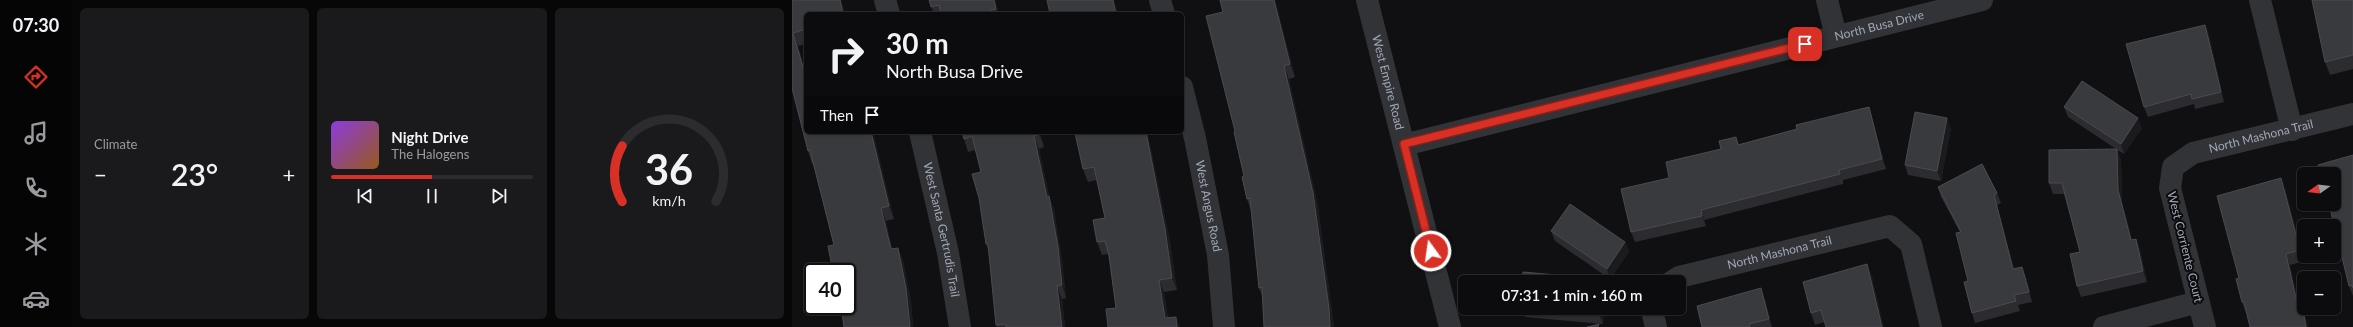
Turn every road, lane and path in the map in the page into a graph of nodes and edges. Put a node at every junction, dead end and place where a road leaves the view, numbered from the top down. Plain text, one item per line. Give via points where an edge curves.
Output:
1 (885, 0) edge
2 (1160, 0) edge
3 (1367, 0) edge
4 (1827, 0) edge
5 (1982, 0) edge
6 (2260, 0) edge
7 (888, 12) edge
8 (1163, 12) edge
9 (1836, 36) junction
10 (1184, 95) edge
11 (2353, 114) edge
12 (2292, 130) junction
13 (920, 134) edge
14 (1404, 144) junction
15 (2173, 167) joint
16 (1686, 275) edge
17 (2198, 302) junction
18 (1653, 315) edge
19 (960, 327) edge
20 (1224, 327) edge
21 (1450, 327) edge
22 (1656, 327) edge
23 (1932, 327) edge
24 (2104, 327) edge
25 (2205, 327) edge

1 - 7 street
2 - 8 street
3 - 14 street, West Empire Road
4 - 9 street
5 - 9 street, North Busa Drive
6 - 12 street
9 - 14 street, North Busa Drive
10 - 20 street, West Angus Road via 1218,255
11 - 12 street, North Mashona Trail
12 - 15 street, North Mashona Trail via 2193,154
13 - 19 street, West Santa Gertrudis Trail via 948,252
14 - 21 street, West Empire Road
15 - 17 street, West Corriente Court via 2170,188
16 - 23 street, North Mashona Trail via 1890,226 1911,244
17 - 24 street
17 - 25 street, West Corriente Court
18 - 22 street

